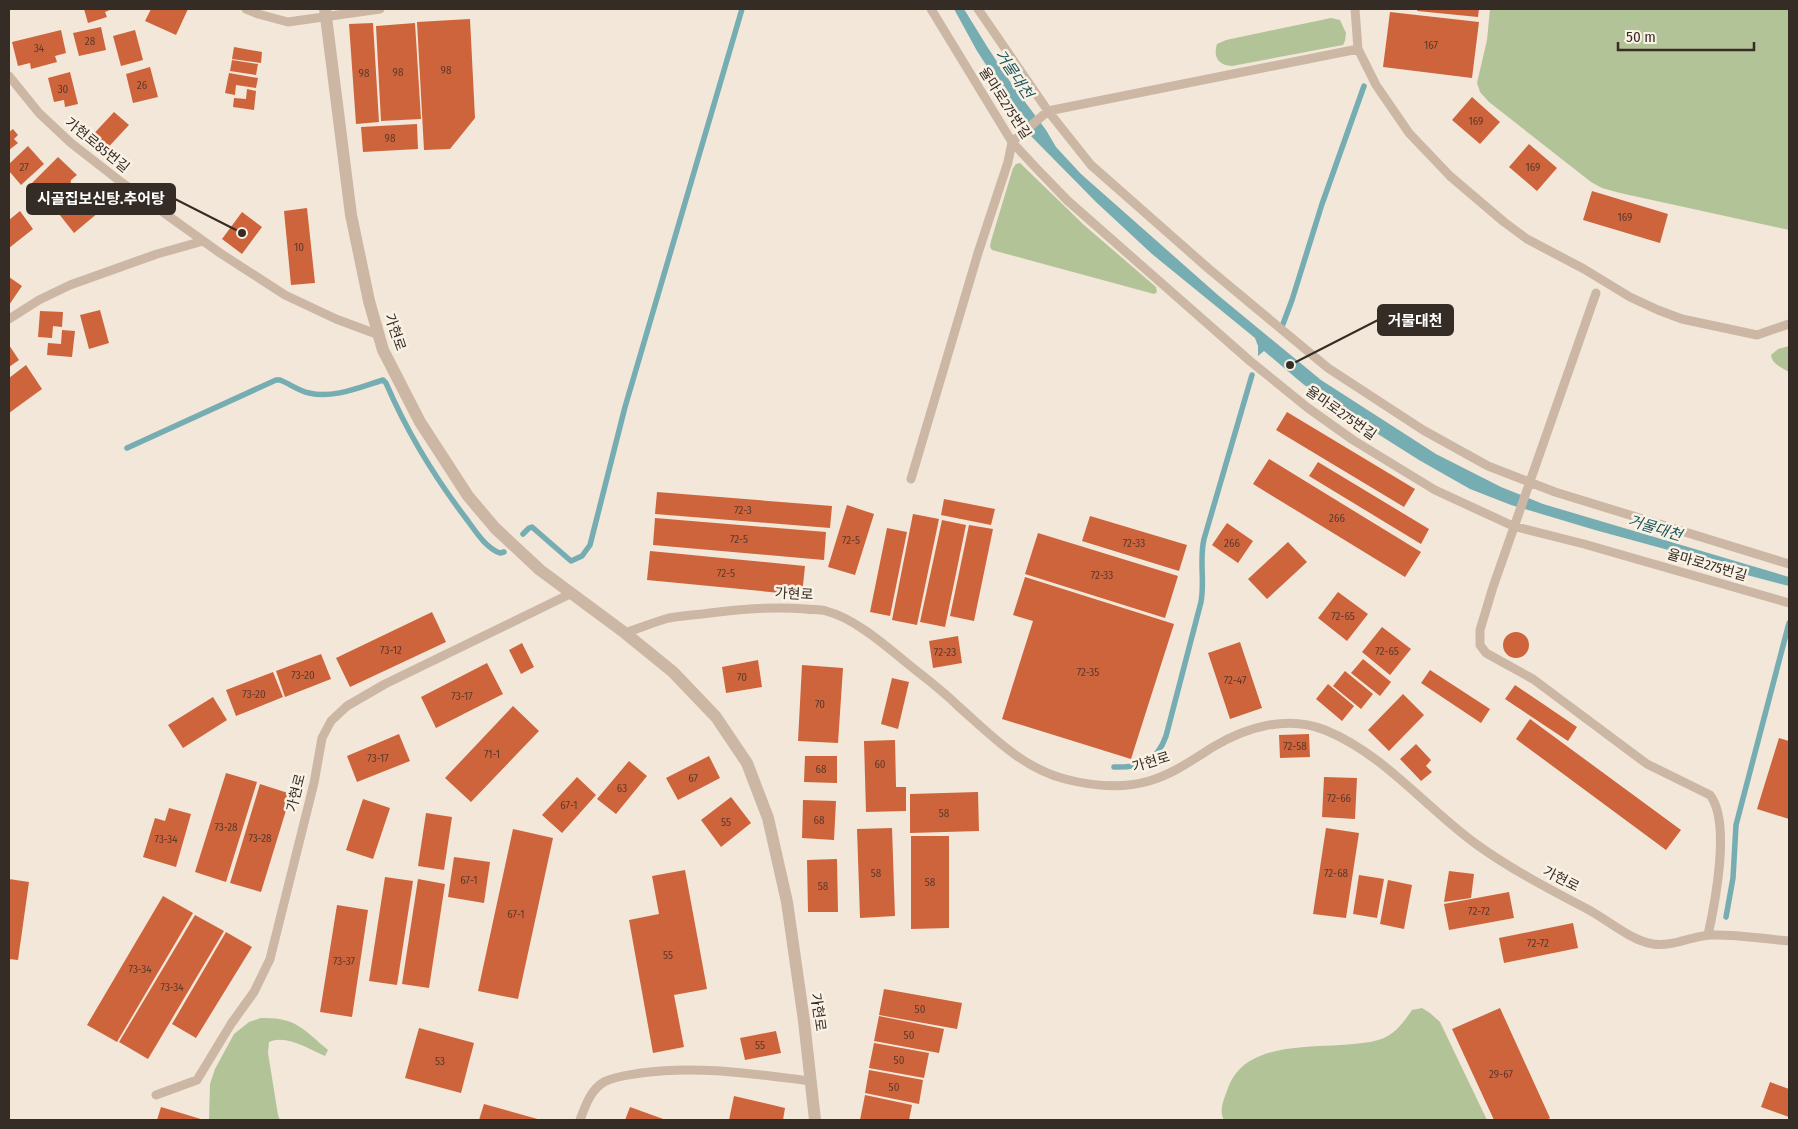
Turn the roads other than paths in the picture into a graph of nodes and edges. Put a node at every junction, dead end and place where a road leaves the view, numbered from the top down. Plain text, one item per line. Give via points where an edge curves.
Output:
1 (246, 9) edge
2 (380, 9) edge
3 (932, 9) edge
4 (978, 9) edge
5 (1356, 9) edge
6 (325, 13) edge
7 (1358, 49) junction
8 (9, 76) edge
9 (1048, 111) junction
10 (1012, 142) junction
11 (203, 241) junction
12 (1596, 293) dead end
13 (9, 319) edge
14 (1789, 324) edge
15 (379, 335) junction
16 (911, 479) dead end
17 (1529, 482) junction
18 (1514, 526) junction
19 (1789, 564) edge
20 (572, 594) junction
21 (1789, 603) edge
22 (626, 633) junction
23 (1708, 935) junction
24 (1789, 940) edge
25 (811, 1080) junction
26 (156, 1096) dead end
27 (580, 1120) edge
28 (815, 1120) edge

1 - 6 lane via 288,22
2 - 6 lane
3 - 10 lane, 율마로275번길
4 - 9 lane
5 - 7 lane
6 - 15 street, 가현로 via 351,215
7 - 9 lane
7 - 14 lane via 1381,93 1423,149 1450,176 1527,239 1630,297 1682,319 1757,335
8 - 11 lane, 가현로85번길 via 38,114 71,143
9 - 10 lane
9 - 17 lane via 1076,148 1111,184 1328,368 1457,450
10 - 16 lane
10 - 18 lane, 율마로275번길 via 1068,201 1250,362 1308,408 1435,490
11 - 13 lane via 70,285
11 - 15 lane, 가현로85번길 via 285,294 336,319
12 - 17 lane
15 - 20 street, 가현로 via 383,350 420,422 468,496 501,534
17 - 18 lane
17 - 19 lane
18 - 21 lane, 율마로275번길
18 - 23 lane via 1480,630 1480,645 1486,654 1533,679 1646,764 1710,795 1718,814 1719,853 1716,898
20 - 22 street, 가현로
20 - 26 lane, 가현로 via 385,684 347,706 331,721 322,738 314,783 270,959 254,992 197,1080
22 - 23 lane, 가현로 via 670,618 715,612 775,607 825,611 875,638 1027,763 1052,776 1085,784 1115,786 1148,782 1180,768 1248,729 1280,723 1322,729 1372,757 1441,817 1526,878 1638,939 1666,944
22 - 25 street, 가현로 via 673,672 716,717 747,763 768,818 787,902
23 - 24 lane, 가현로
25 - 27 lane via 705,1069 624,1075 603,1083 588,1099
25 - 28 street, 가현로

